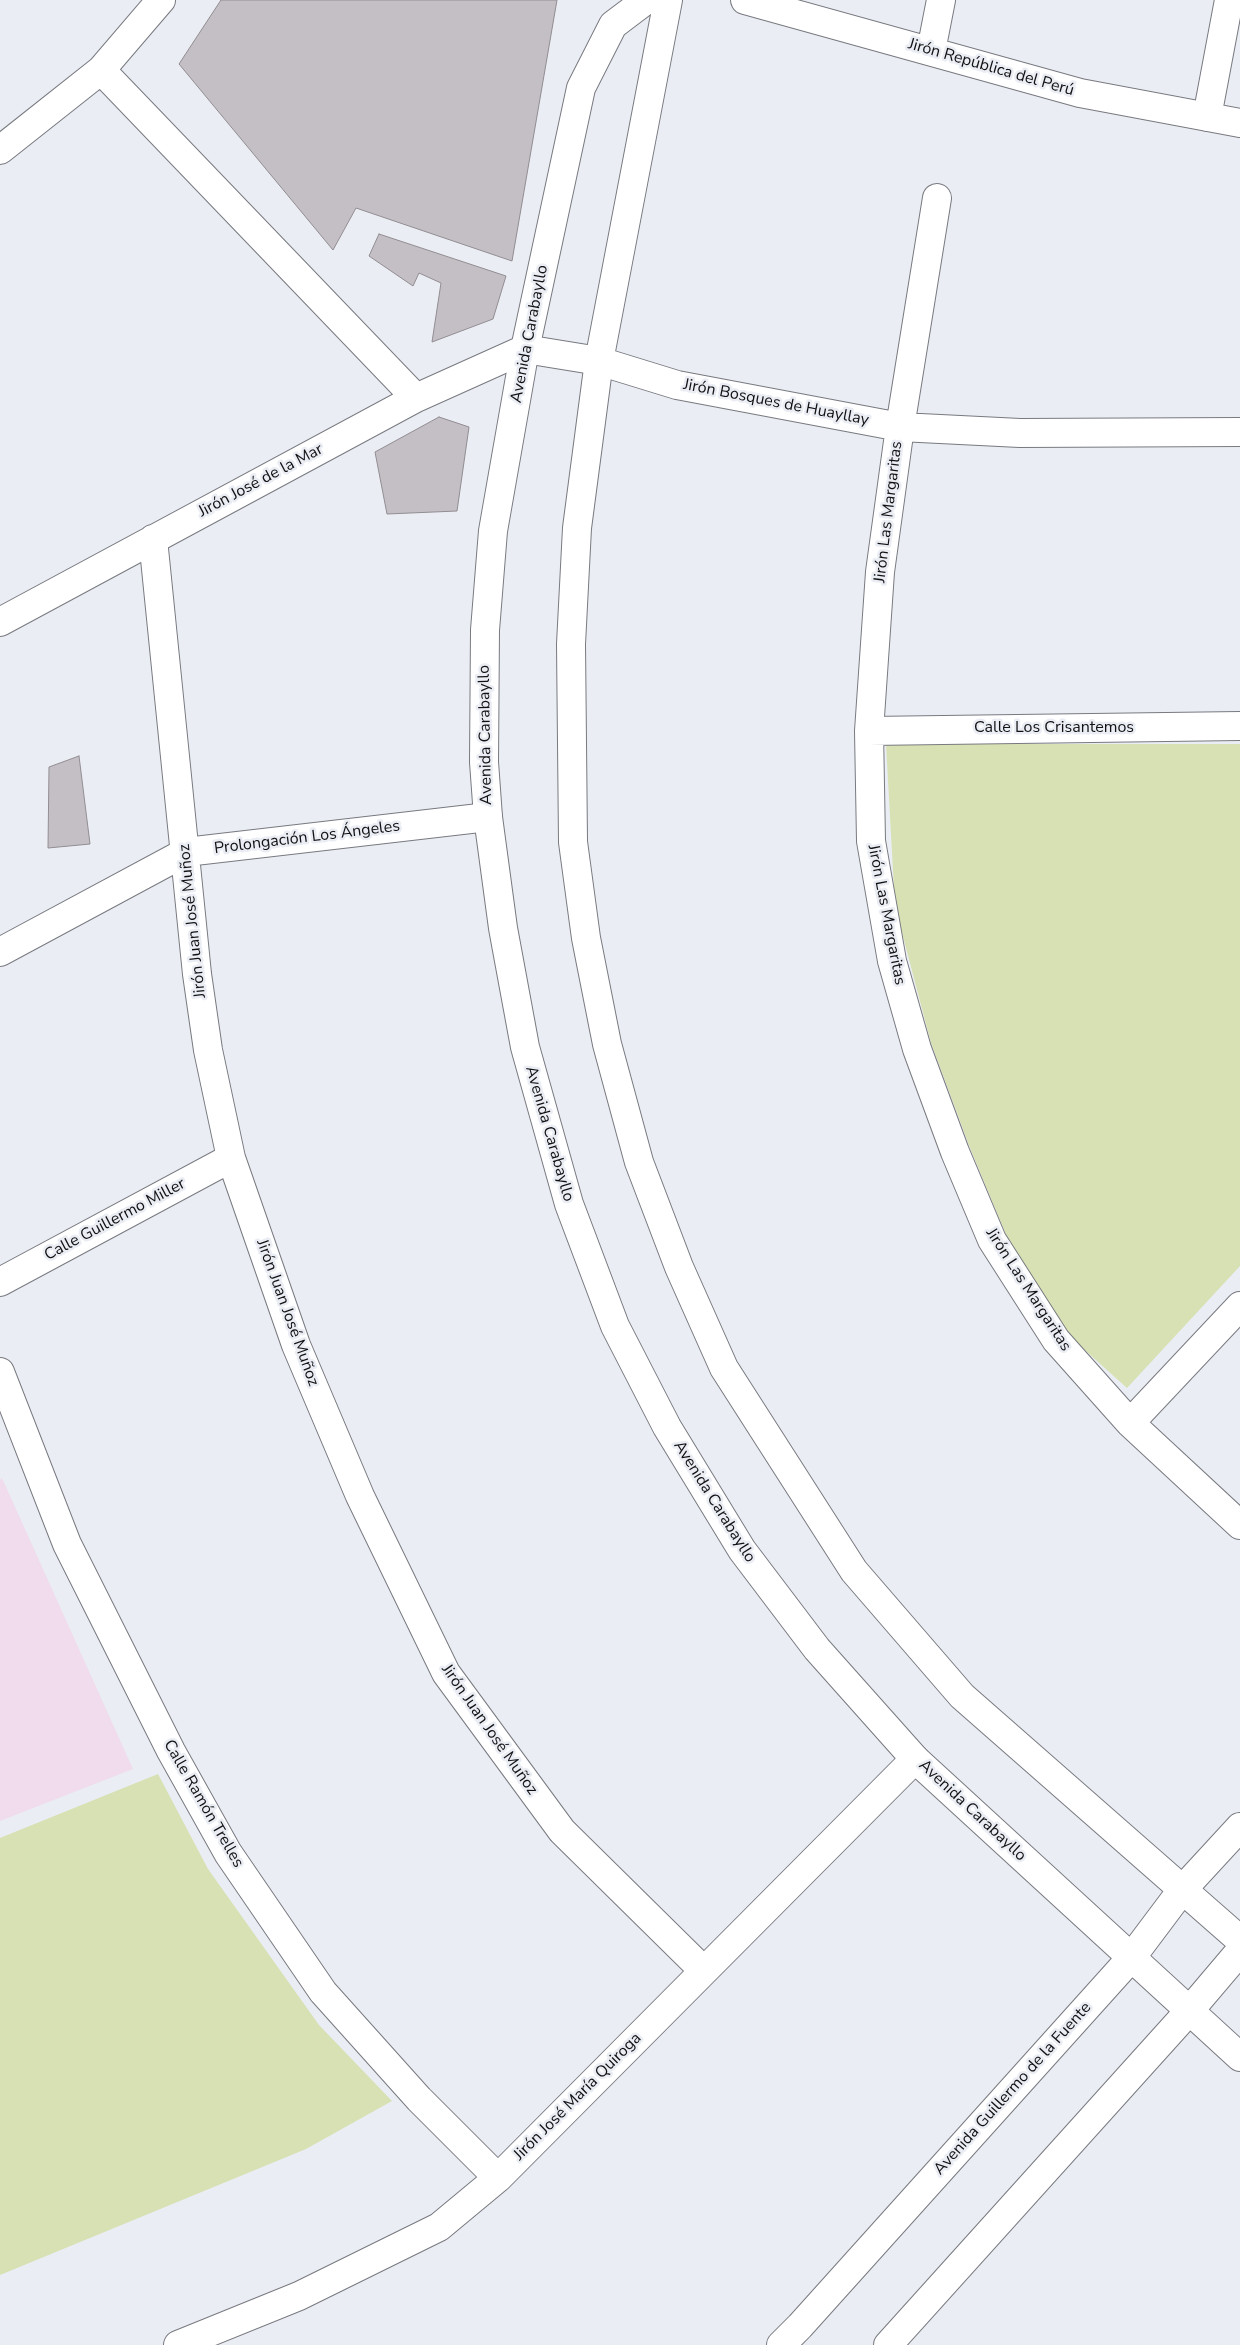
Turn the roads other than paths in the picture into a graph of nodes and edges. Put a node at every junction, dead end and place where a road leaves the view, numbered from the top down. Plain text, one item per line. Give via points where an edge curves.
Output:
1 (161, 0) edge
2 (646, 0) edge
3 (668, 0) edge
4 (745, 0) edge
5 (941, 0) edge
6 (1229, 0) edge
7 (931, 51) junction
8 (101, 70) junction
9 (1207, 116) junction
10 (1240, 123) edge
11 (0, 150) edge
12 (938, 198) dead end
13 (525, 349) junction
14 (599, 361) junction
15 (416, 398) junction
16 (900, 427) junction
17 (1240, 432) edge
18 (154, 539) junction
19 (0, 622) edge
20 (1240, 726) edge
21 (869, 731) junction
22 (488, 817) junction
23 (186, 852) junction
24 (0, 952) edge
25 (231, 1158) junction
26 (0, 1282) edge
27 (1240, 1306) edge
28 (0, 1372) edge
29 (1130, 1424) junction
30 (1240, 1525) edge
31 (915, 1759) junction
32 (1240, 1827) edge
33 (1182, 1890) junction
34 (1240, 1940) edge
35 (1240, 1951) edge
36 (1131, 1958) junction
37 (704, 1971) junction
38 (1190, 2010) junction
39 (1240, 2057) edge
40 (498, 2178) junction
41 (178, 2345) edge
42 (781, 2345) edge
43 (888, 2345) edge

1 - 8 street
2 - 13 street, Avenida Carabayllo via 613,25 581,88
3 - 14 street
4 - 7 street, Jirón República del Perú
5 - 7 street
6 - 9 street
7 - 9 street, Jirón República del Perú via 1080,93
8 - 11 street
8 - 15 street
9 - 10 street, Jirón República del Perú
12 - 16 street, Jirón Las Margaritas
13 - 14 street, Jirón Bosques de Huayllay
13 - 15 street, Jirón José de la Mar
13 - 22 street, Avenida Carabayllo via 492,541 485,630 484,762
14 - 16 street, Jirón Bosques de Huayllay via 677,385
14 - 33 street via 577,528 572,624 574,842 586,938 607,1044 639,1162 675,1258 724,1368 854,1571 962,1696
15 - 18 street, Jirón José de la Mar
16 - 17 street, Jirón Bosques de Huayllay via 1020,433
16 - 21 street, Jirón Las Margaritas via 880,572
18 - 19 street, Jirón José de la Mar
18 - 23 street, Jirón Juan José Muñoz
20 - 21 street, Calle Los Crisantemos
21 - 29 street, Jirón Las Margaritas via 872,841 892,961 916,1049 992,1240 1056,1340
22 - 23 street, Prolongación Los Ángeles
22 - 31 street, Avenida Carabayllo via 502,928 524,1047 569,1204 615,1326 667,1427 742,1550 817,1649
23 - 24 street, Prolongación Los Ángeles
23 - 25 street, Jirón Juan José Muñoz via 197,974 208,1050
25 - 26 street, Calle Guillermo Miller
25 - 37 street, Jirón Juan José Muñoz via 296,1345 360,1496 446,1674 562,1831
27 - 29 street
28 - 40 street, Calle Ramón Trelles via 67,1544 171,1751 228,1853 323,1992 419,2099
29 - 30 street, Jirón Las Margaritas
31 - 36 street, Avenida Carabayllo
31 - 37 street, Jirón José María Quiroga
32 - 33 street, Avenida Guillermo de la Fuente
33 - 34 street
33 - 36 street, Avenida Guillermo de la Fuente
35 - 38 street
36 - 38 street, Avenida Carabayllo
36 - 42 street, Avenida Guillermo de la Fuente
37 - 40 street, Jirón José María Quiroga
38 - 39 street, Avenida Carabayllo
38 - 43 street
40 - 41 street, Jirón José María Quiroga via 439,2227 300,2296

